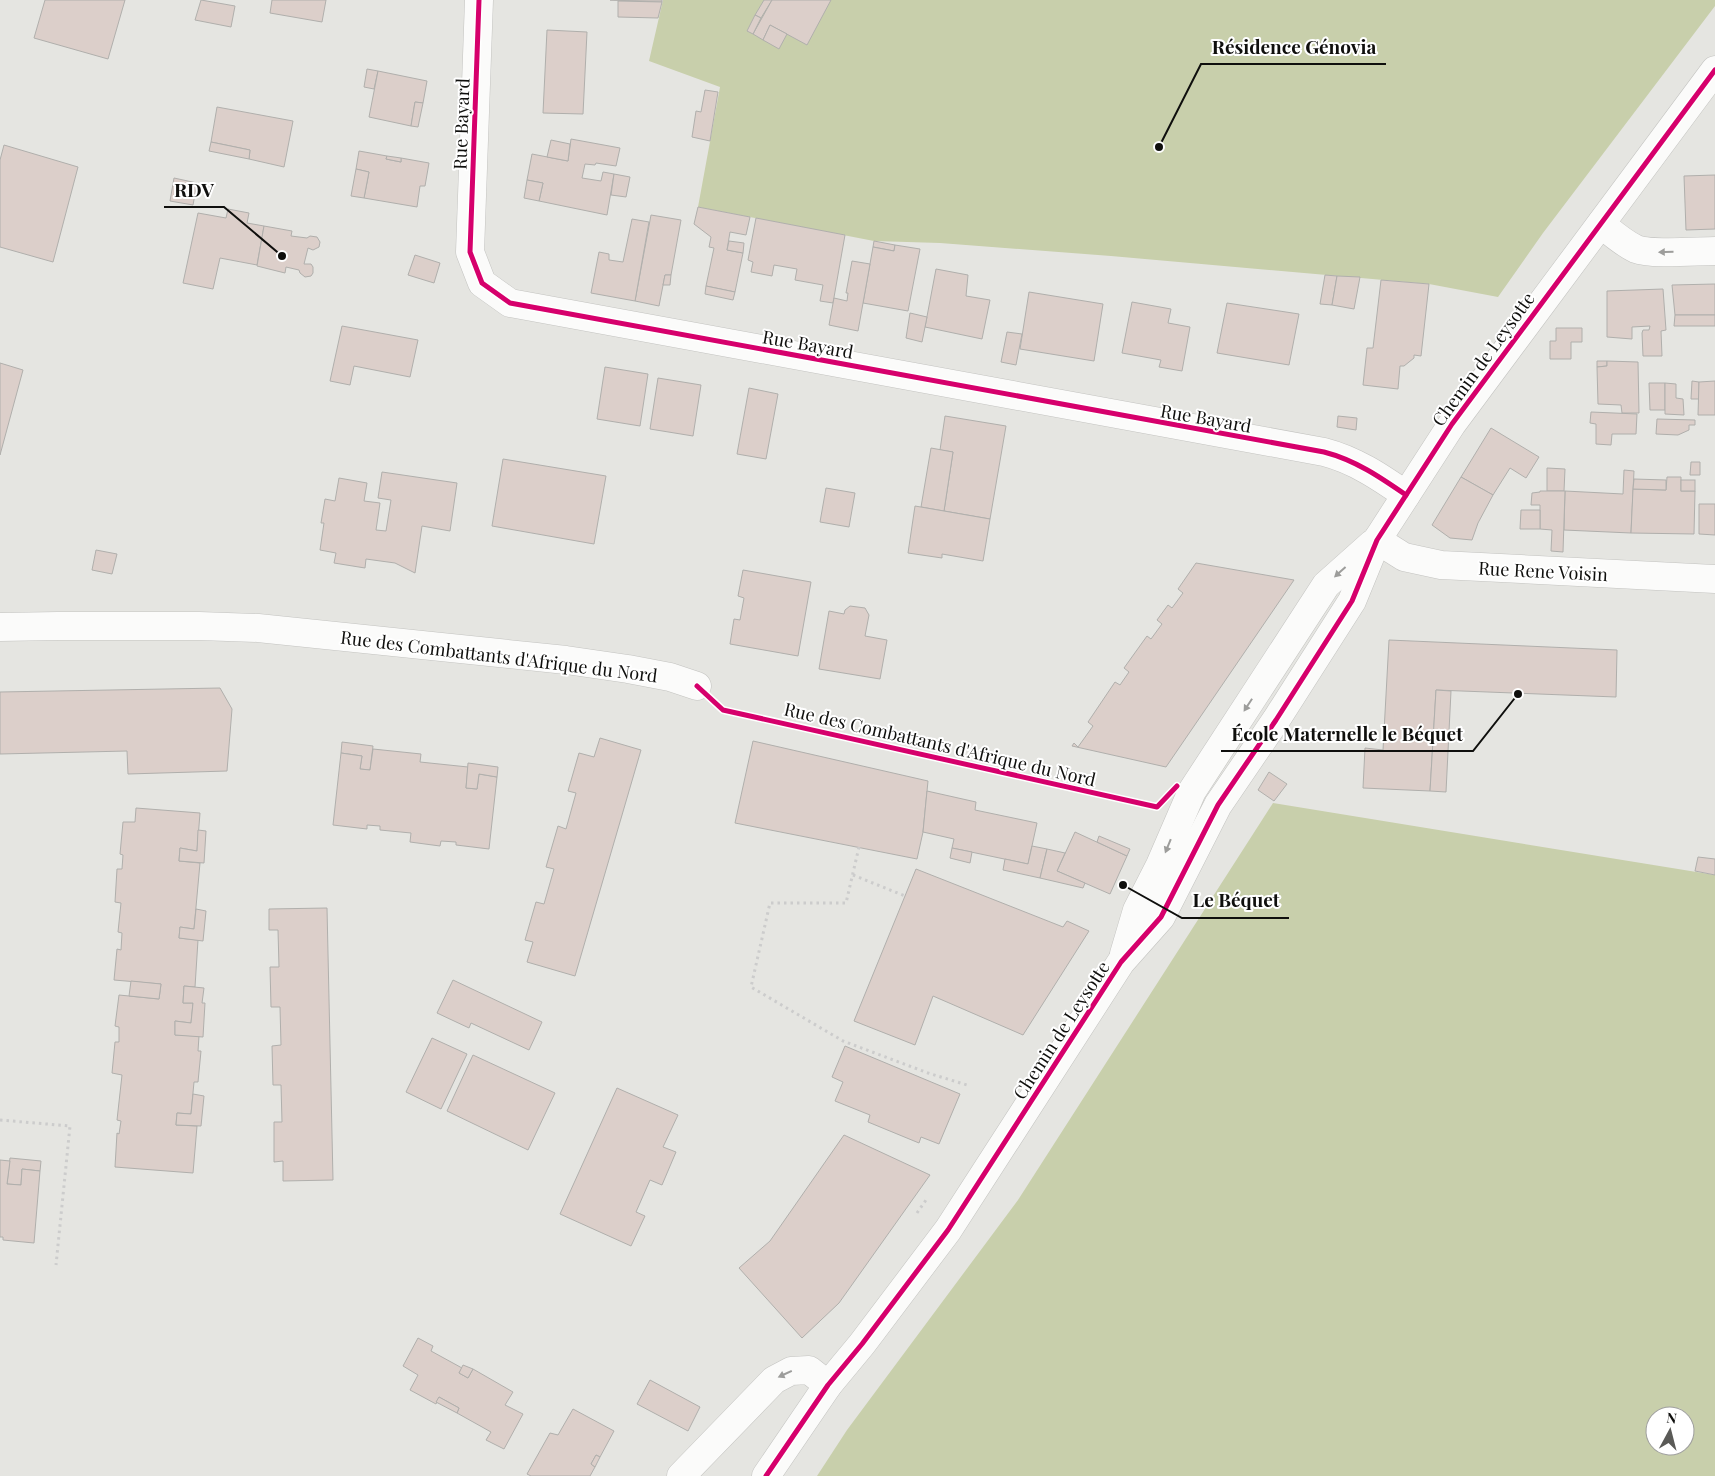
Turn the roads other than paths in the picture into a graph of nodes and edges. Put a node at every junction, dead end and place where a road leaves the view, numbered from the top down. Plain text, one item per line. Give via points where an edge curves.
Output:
1 (479, 0) edge
2 (1715, 70) edge
3 (1600, 224) junction
4 (1715, 251) edge
5 (1406, 495) junction
6 (1377, 540) junction
7 (1715, 580) edge
8 (0, 628) edge
9 (697, 686) dead end
10 (1184, 789) junction
11 (1218, 805) junction
12 (1121, 962) junction
13 (828, 1385) junction
14 (681, 1476) edge
15 (766, 1476) edge

1 - 5 street, Rue Bayard via 470,252 482,283 510,303 1324,452 1343,457 1375,473
2 - 3 street, Chemin de Leysotte
4 -> 3 street via 1638,250
3 - 5 street, Chemin de Leysotte via 1483,380
5 - 6 street, Chemin de Leysotte
6 - 7 street, Rue Rene Voisin via 1404,557 1441,565
6 -> 10 street, Chemin de Leysotte via 1326,585
6 - 11 street, Chemin de Leysotte via 1352,601
8 - 9 street, Rue des Combattants d'Afrique du Nord via 258,628 628,669
10 - 11 street
10 -> 12 street, Chemin de Leysotte via 1160,865 1137,910
11 - 12 street, Chemin de Leysotte via 1161,917
12 - 13 street, Chemin de Leysotte via 948,1230
13 -> 14 street via 809,1370 791,1371 774,1380
13 - 15 street, Chemin de Leysotte

